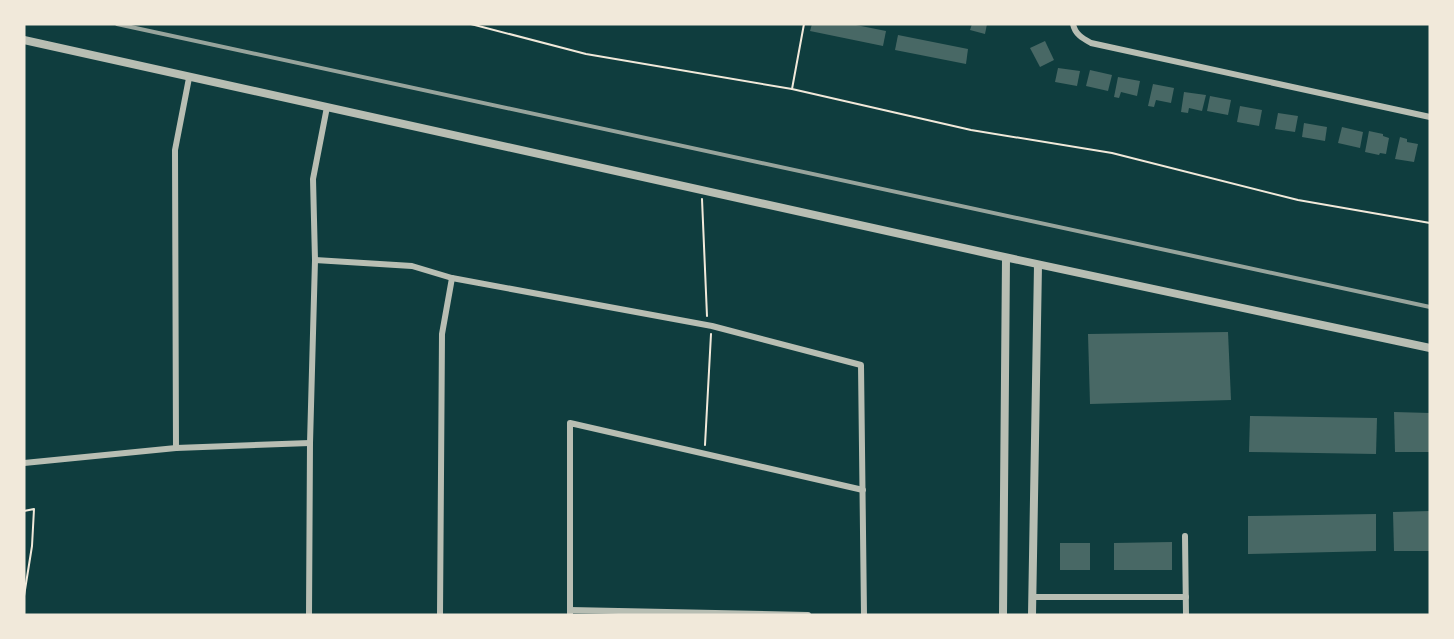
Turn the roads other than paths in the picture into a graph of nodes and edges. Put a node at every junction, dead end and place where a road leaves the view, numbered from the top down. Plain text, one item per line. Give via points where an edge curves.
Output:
1 (1073, 24) edge
2 (24, 40) edge
3 (189, 78) junction
4 (327, 108) junction
5 (1430, 117) edge
6 (1006, 258) junction
7 (315, 260) junction
8 (1038, 264) junction
9 (452, 278) junction
10 (1430, 348) edge
11 (310, 442) junction
12 (176, 448) junction
13 (24, 463) edge
14 (863, 490) junction
15 (1185, 536) dead end
16 (1033, 597) junction
17 (1186, 597) junction
18 (570, 612) edge
19 (309, 615) edge
20 (440, 615) edge
21 (808, 615) edge
22 (864, 615) edge
23 (1003, 615) edge
24 (1032, 615) edge
25 (1186, 615) edge

1 - 5 street via 1081,38 1098,44
2 - 3 street
3 - 4 street
3 - 12 street via 175,150
4 - 6 street
4 - 7 street via 313,179
6 - 8 street
6 - 23 street
7 - 9 street via 412,266
7 - 11 street
8 - 10 street
8 - 16 street
9 - 14 street via 710,326 861,365
9 - 20 street via 442,334
11 - 12 street
11 - 19 street
12 - 13 street
14 - 18 street via 570,423
14 - 22 street
15 - 17 street
16 - 17 street
16 - 24 street
17 - 25 street
18 - 21 street

